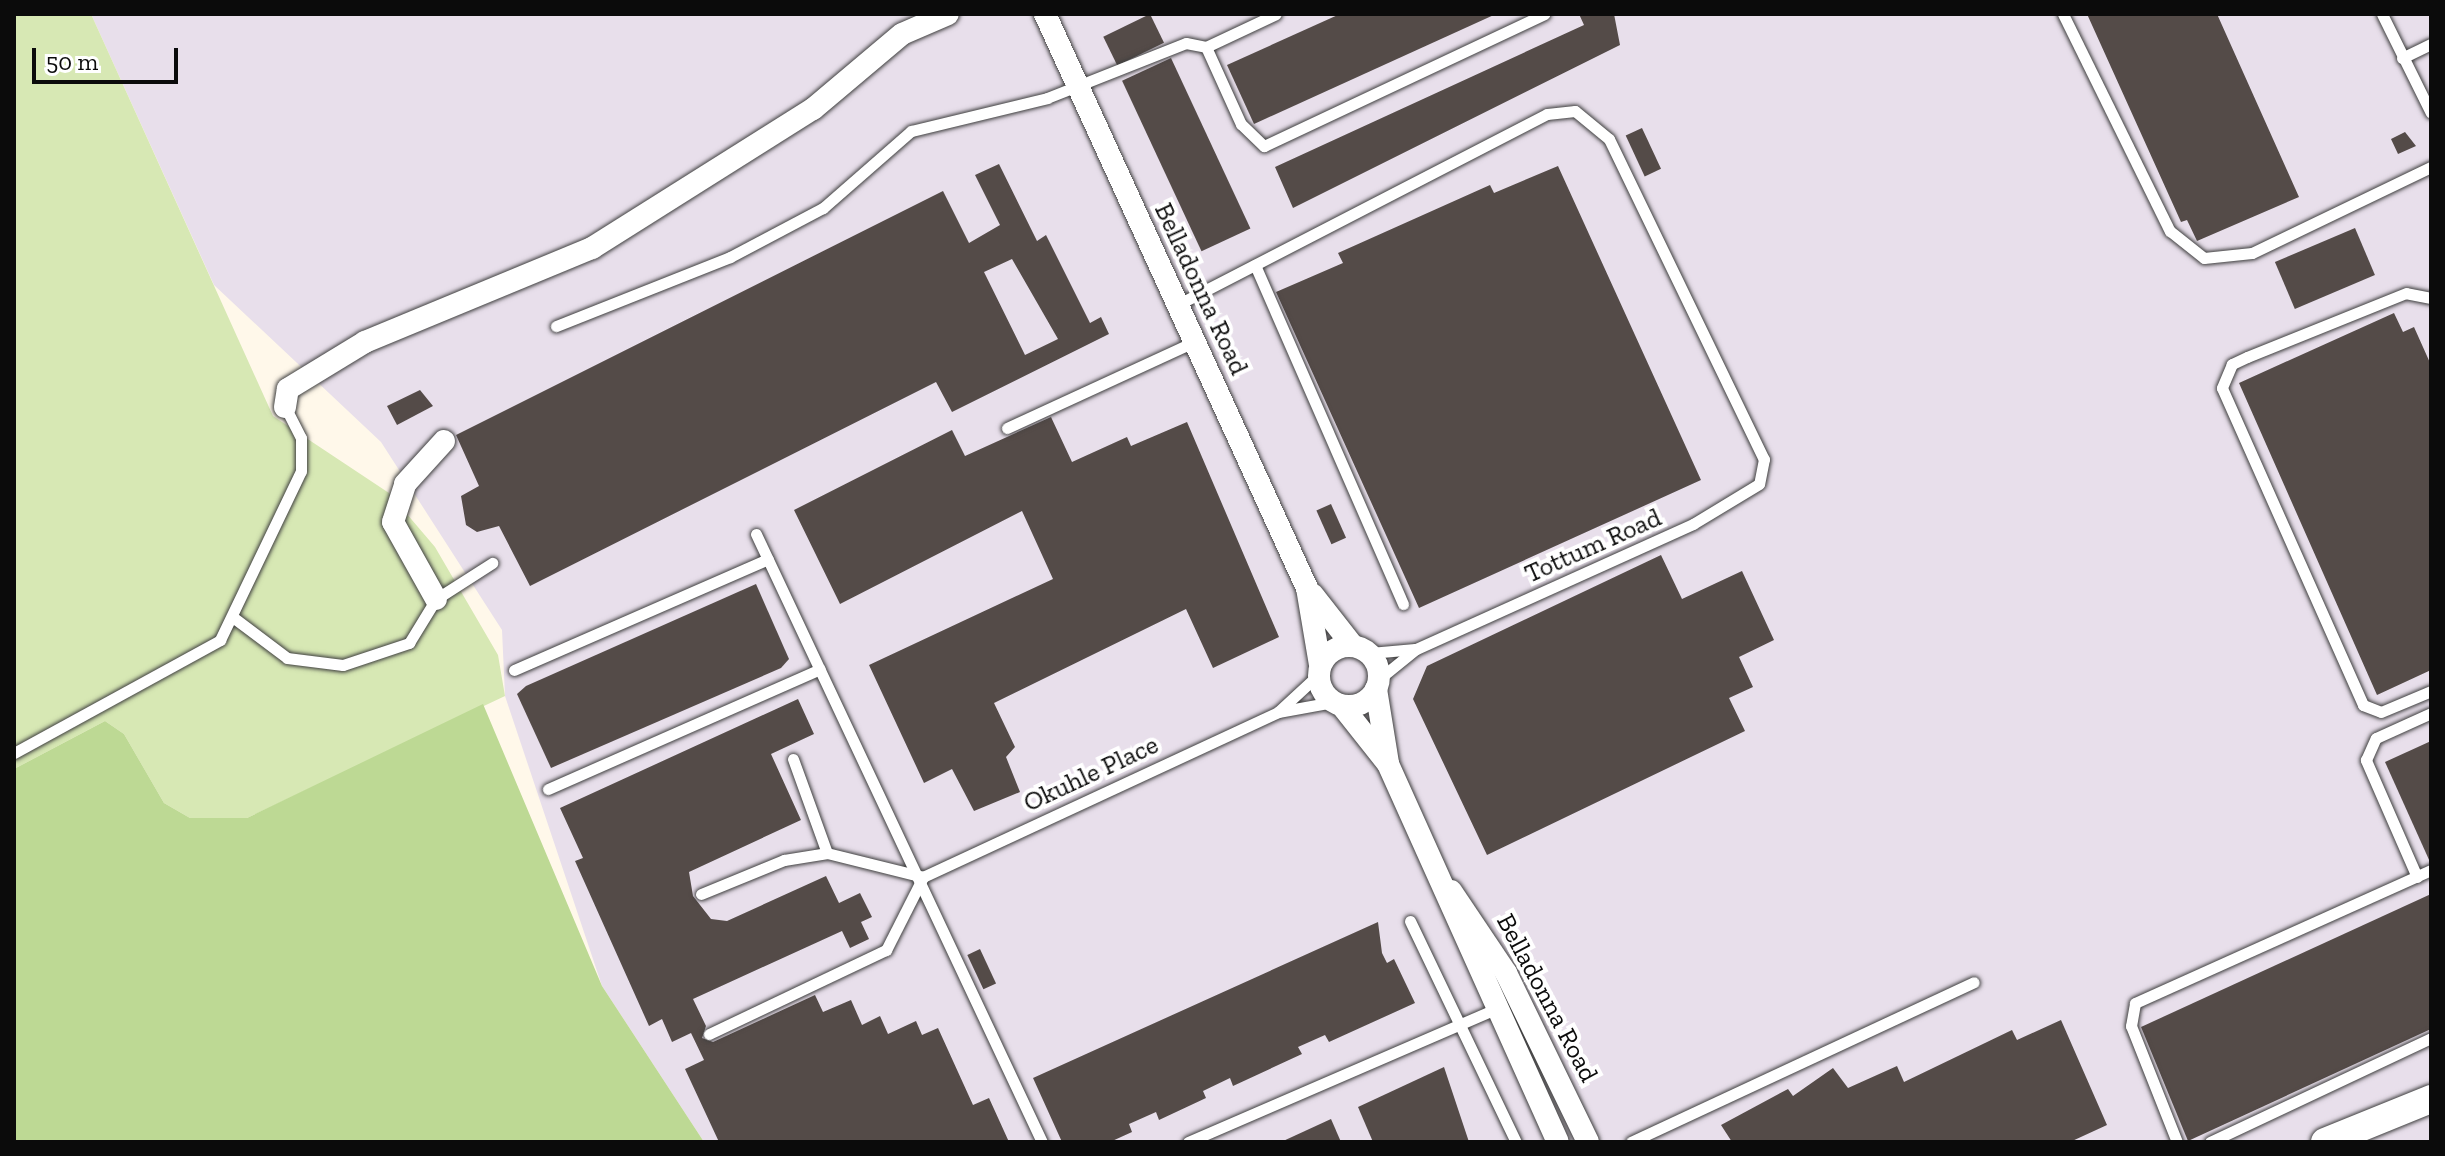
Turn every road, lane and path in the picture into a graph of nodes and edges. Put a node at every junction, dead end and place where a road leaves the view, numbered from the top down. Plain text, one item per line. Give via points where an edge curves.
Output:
1 (948, 14) edge
2 (1045, 14) edge
3 (1276, 14) edge
4 (1545, 14) edge
5 (2063, 14) edge
6 (2382, 14) edge
7 (2431, 44) edge
8 (1206, 47) junction
9 (2402, 58) junction
10 (1078, 87) junction
11 (2431, 113) edge
12 (2431, 167) edge
13 (1255, 265) junction
14 (2431, 298) edge
15 (1177, 305) junction
16 (556, 326) dead end
17 (1194, 342) junction
18 (285, 407) joint
19 (1007, 428) dead end
20 (444, 441) dead end
21 (756, 534) dead end
22 (768, 559) junction
23 (492, 563) dead end
24 (1307, 588) junction
25 (436, 599) junction
26 (1403, 604) dead end
27 (234, 618) junction
28 (1361, 649) junction
29 (1416, 649) junction
30 (820, 669) junction
31 (514, 670) dead end
32 (1319, 670) junction
33 (1378, 684) junction
34 (2431, 691) edge
35 (1338, 704) junction
36 (1278, 712) junction
37 (2431, 713) edge
38 (14, 753) edge
39 (793, 759) dead end
40 (1388, 764) junction
41 (548, 789) dead end
42 (827, 853) junction
43 (2431, 870) edge
44 (923, 877) junction
45 (2417, 877) junction
46 (1448, 887) junction
47 (701, 894) dead end
48 (1410, 921) dead end
49 (1974, 982) dead end
50 (1496, 1009) junction
51 (1461, 1022) junction
52 (709, 1034) dead end
53 (2431, 1038) edge
54 (2431, 1099) edge
55 (1649, 1138) edge
56 (1042, 1142) edge
57 (1188, 1142) edge
58 (1516, 1142) edge
59 (1558, 1142) edge
60 (1588, 1142) edge
61 (1631, 1142) edge
62 (2177, 1142) edge
63 (2210, 1142) edge
64 (2325, 1142) edge
65 (2359, 1142) edge

1 - 18 street via 902,34 813,109 592,248 365,342 288,389
2 - 10 street, Belladonna Road
3 - 8 lane
4 - 8 lane via 1264,146 1241,124
5 - 12 lane via 2170,231 2204,258 2252,253
6 - 9 lane
7 - 9 lane
8 - 10 lane via 1186,43
9 - 11 lane
10 - 15 street, Belladonna Road
10 - 16 lane via 911,131 823,208 730,257
13 - 15 lane
13 - 26 lane
13 - 29 lane, Tottum Road via 1547,114 1575,111 1609,139 1764,459 1759,484 1737,502
14 - 34 lane via 2406,293 2247,357 2232,364 2222,388 2363,705 2381,712
15 - 17 street, Belladonna Road
17 - 19 lane
17 - 24 street, Belladonna Road
18 - 27 lane via 301,438 301,471
20 - 25 street via 405,484 393,522
21 - 22 lane
22 - 30 lane
22 - 31 lane
23 - 25 lane
24 - 28 street, Belladonna Road
24 - 32 street, Belladonna Road
25 - 27 lane via 409,643 343,665 287,658
27 - 38 lane via 192,661
28 - 29 lane, Tottum Road
28 - 32 street via 1333,650
28 - 33 street, Belladonna Road
29 - 33 lane, Tottum Road
30 - 41 lane
30 - 44 lane
32 - 35 street, Belladonna Road
32 - 36 lane, Okuhle Place
33 - 35 street via 1362,703
33 - 40 street, Belladonna Road
35 - 36 lane, Okuhle Place
35 - 40 street, Belladonna Road
36 - 44 lane, Okuhle Place
37 - 45 lane via 2376,738 2366,760
39 - 42 lane
40 - 46 street, Belladonna Road
42 - 44 lane
42 - 47 lane via 784,860
43 - 45 lane
44 - 52 lane via 886,950
44 - 56 lane
45 - 62 lane via 2135,1003 2131,1026
46 - 50 street, Belladonna Road
46 - 60 street, Belladonna Road via 1506,973
48 - 51 lane
49 - 55 lane
50 - 51 lane
50 - 59 street, Belladonna Road
51 - 57 lane
51 - 58 lane
53 - 63 lane
54 - 64 street
54 - 65 street
55 - 61 lane

